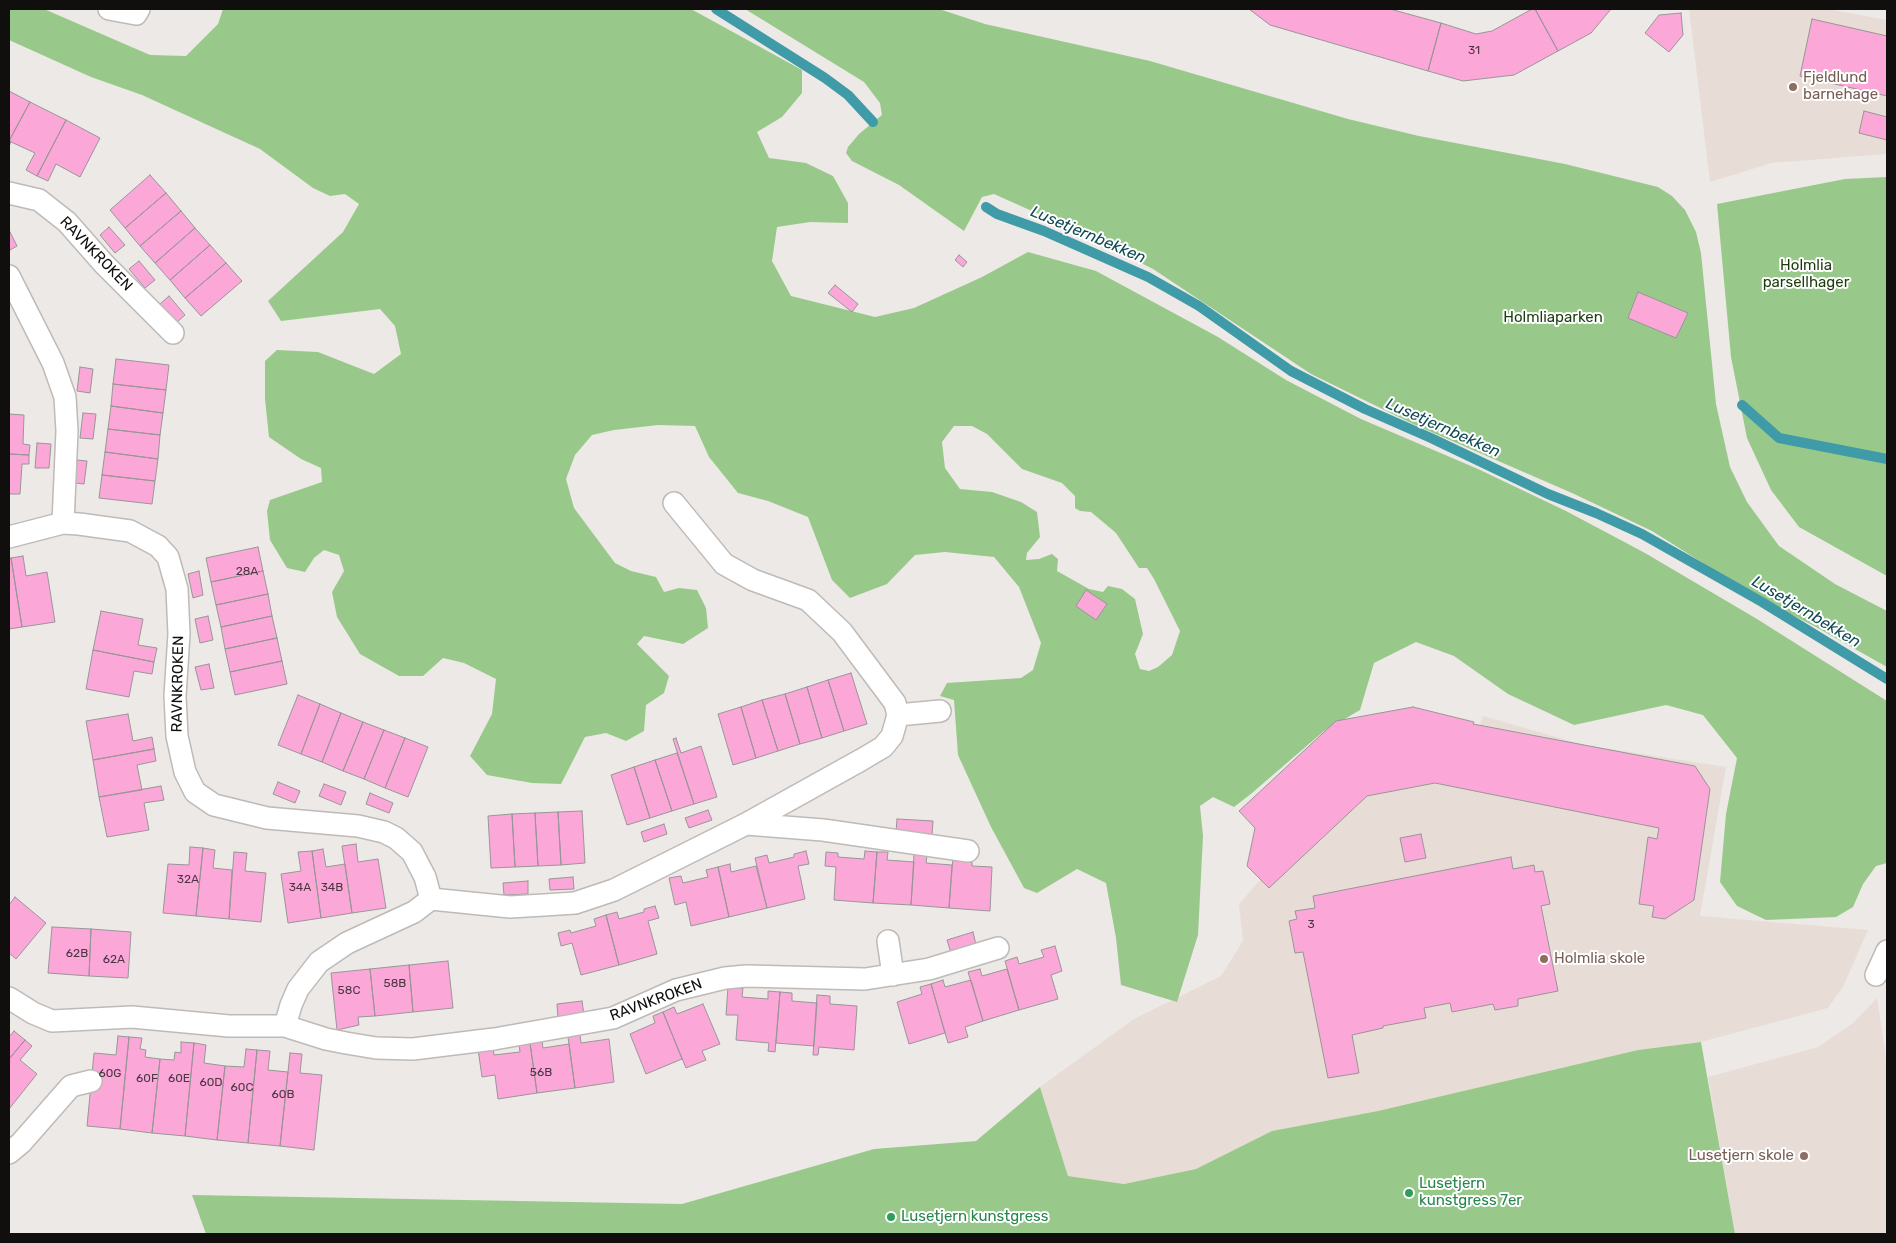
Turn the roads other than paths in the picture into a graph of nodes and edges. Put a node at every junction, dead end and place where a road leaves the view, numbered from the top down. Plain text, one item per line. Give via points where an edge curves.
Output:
1 (109, 9) edge
2 (139, 9) edge
3 (9, 192) edge
4 (9, 276) edge
5 (173, 333) dead end
6 (674, 502) dead end
7 (63, 523) junction
8 (9, 537) edge
9 (940, 711) dead end
10 (898, 715) junction
11 (746, 824) junction
12 (968, 851) dead end
13 (430, 899) junction
14 (888, 941) dead end
15 (998, 948) dead end
16 (1887, 951) edge
17 (1876, 975) dead end
18 (893, 976) junction
19 (9, 998) edge
20 (285, 1026) junction
21 (91, 1081) dead end
22 (9, 1153) edge

1 - 2 lane via 136,14
3 - 5 lane, RAVNKROKEN via 39,200 67,222
4 - 7 lane via 53,364 65,397 67,431
6 - 10 lane via 724,564 753,580 808,600 848,639 887,689
7 - 8 lane, RAVNKROKEN
7 - 13 lane, RAVNKROKEN via 130,532 152,542 168,557 177,589 177,736 185,772 195,792 214,805 267,818 358,826 384,832 412,852 425,878
9 - 10 lane
10 - 11 lane via 892,736 883,747
11 - 12 lane via 823,830
11 - 13 lane via 614,890 575,903 510,907
13 - 20 lane via 402,919 347,943 319,962 298,989
14 - 18 lane
15 - 18 lane, RAVNKROKEN via 930,969
16 - 17 lane
18 - 20 lane, RAVNKROKEN via 865,980 725,978 676,990 613,1018 494,1039 413,1049 376,1048
19 - 20 lane, RAVNKROKEN via 52,1021 132,1016 229,1026
21 - 22 lane via 71,1086

